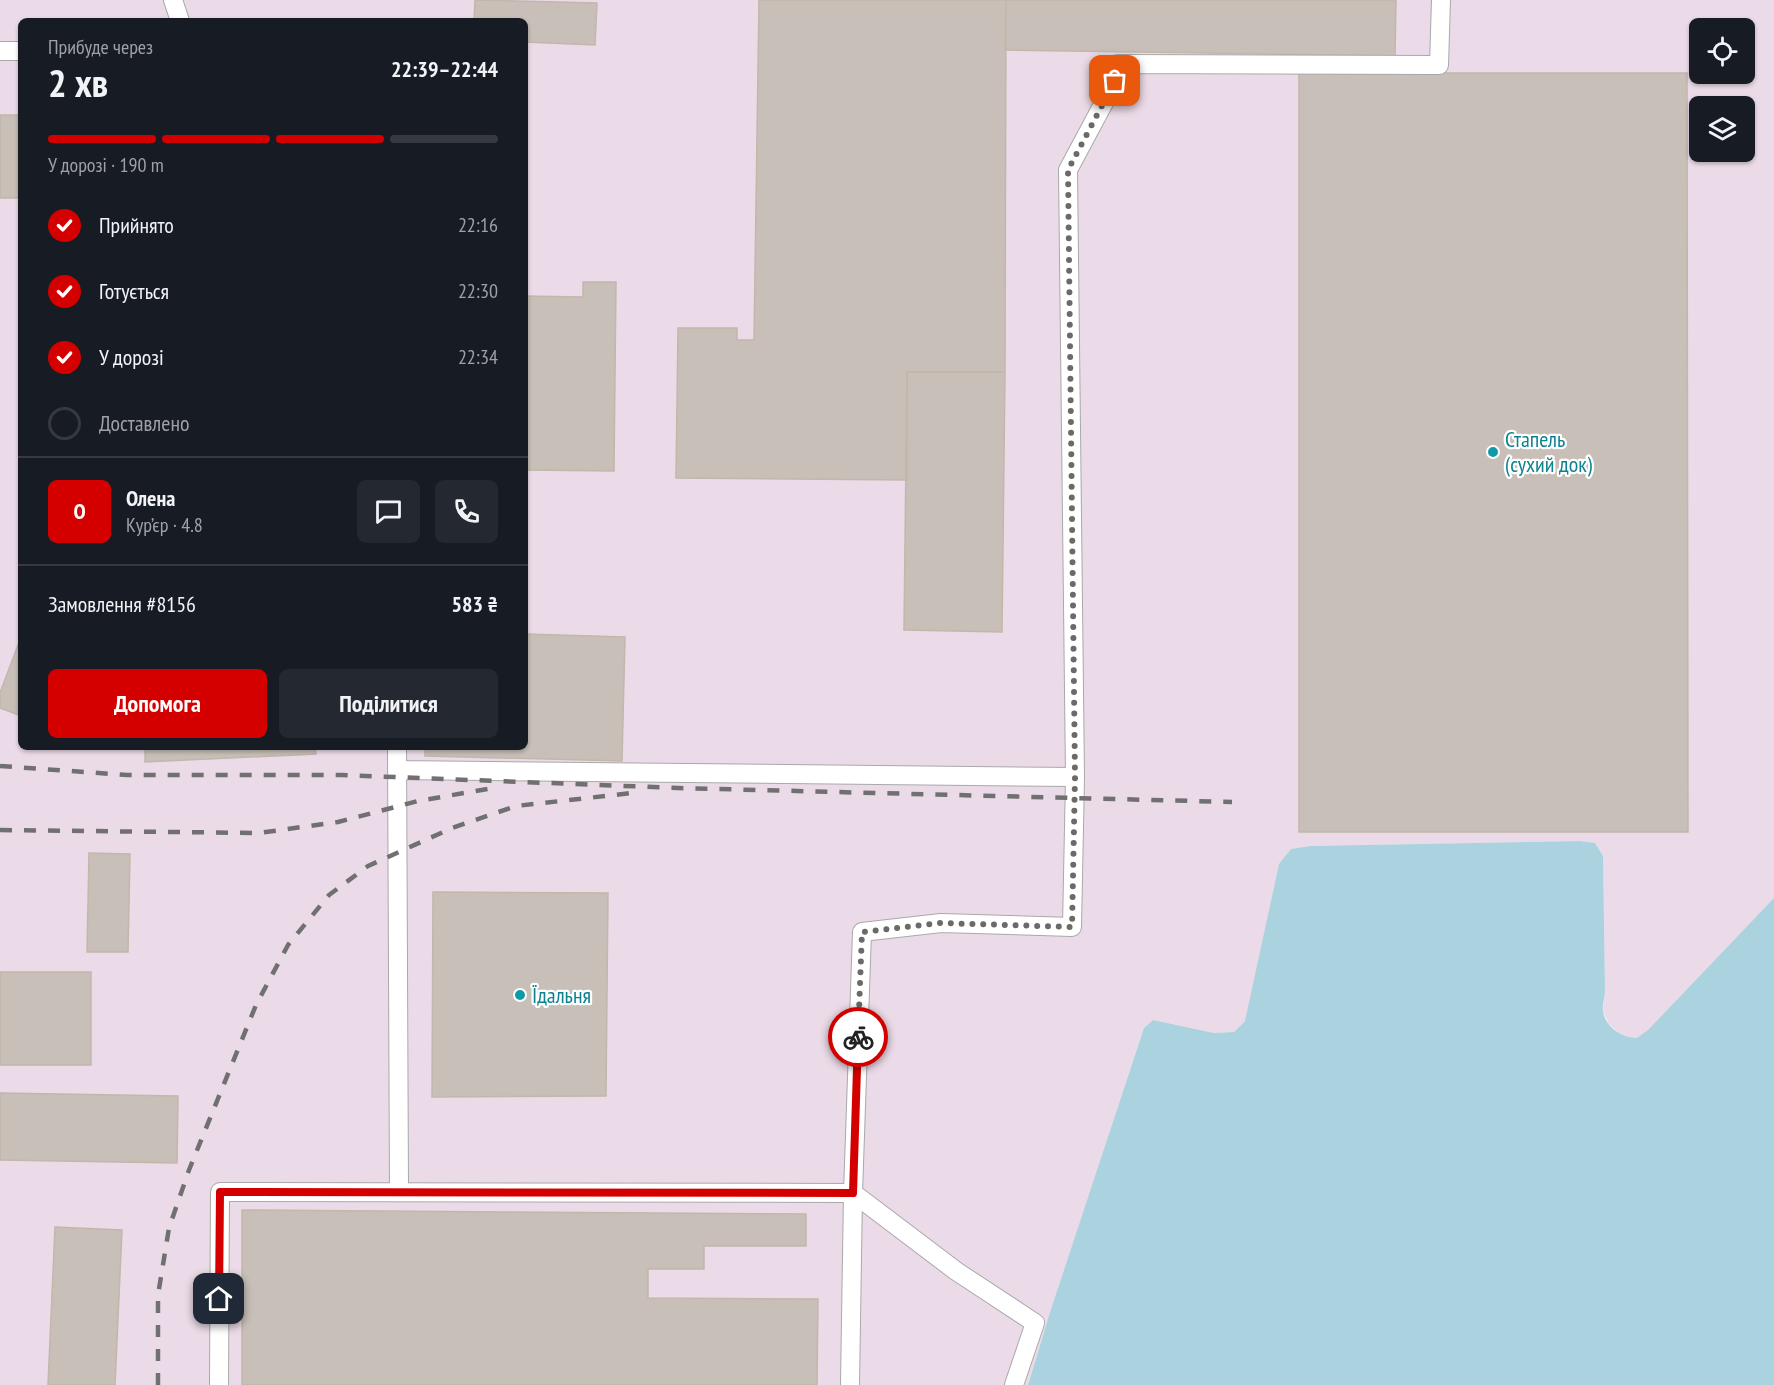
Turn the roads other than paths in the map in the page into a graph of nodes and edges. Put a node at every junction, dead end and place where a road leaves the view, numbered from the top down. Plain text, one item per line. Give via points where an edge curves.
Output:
1 (173, 0) edge
2 (1441, 0) edge
3 (179, 18) edge
4 (0, 51) edge
5 (18, 51) edge
6 (397, 750) edge
7 (397, 770) junction
8 (1075, 777) junction
9 (399, 1191) junction
10 (853, 1193) junction
11 (219, 1385) edge
12 (850, 1385) edge
13 (1014, 1385) edge

1 - 3 lane
2 - 8 lane via 1439,65 1117,64 1115,81 1068,170
4 - 5 lane
6 - 7 lane
7 - 8 lane
7 - 9 lane
8 - 10 lane via 1072,927 941,923 862,932
9 - 10 lane
9 - 11 lane via 220,1192
10 - 12 lane
10 - 13 lane via 956,1271 1035,1323

